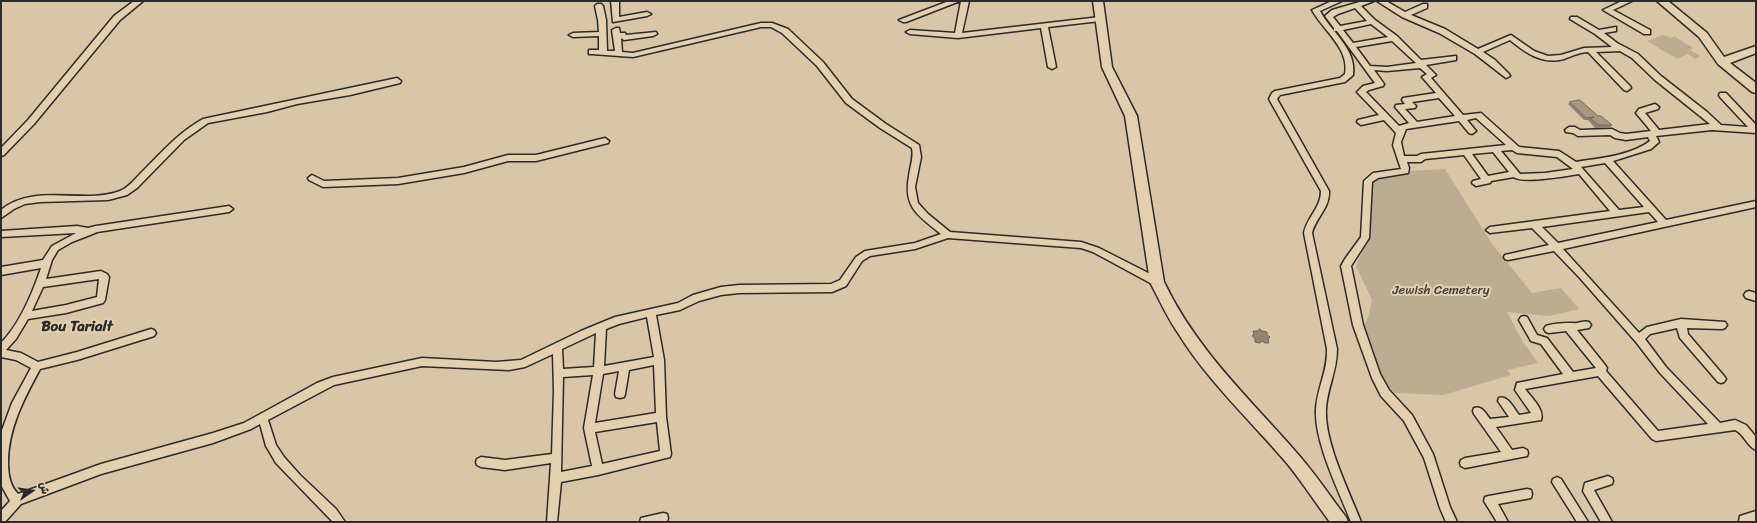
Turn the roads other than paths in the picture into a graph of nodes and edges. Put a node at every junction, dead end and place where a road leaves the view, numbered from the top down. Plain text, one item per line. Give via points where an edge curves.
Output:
1 (139, 1) edge
2 (615, 1) edge
3 (956, 1) edge
4 (965, 1) edge
5 (1098, 1) edge
6 (1338, 1) edge
7 (1370, 1) edge
8 (1381, 1) edge
9 (1628, 1) edge
10 (1662, 1) edge
11 (598, 6) dead end
12 (1356, 6) junction
13 (1425, 6) dead end
14 (647, 14) dead end
15 (1405, 15) junction
16 (1100, 19) junction
17 (1574, 19) dead end
18 (903, 20) dead end
19 (1372, 22) junction
20 (1044, 26) junction
21 (1337, 29) junction
22 (1613, 29) dead end
23 (910, 32) dead end
24 (1598, 32) junction
25 (1647, 32) dead end
26 (602, 34) junction
27 (653, 34) dead end
28 (572, 35) dead end
29 (958, 36) junction
30 (1394, 38) junction
31 (1351, 46) junction
32 (1623, 49) junction
33 (1756, 49) edge
34 (1591, 51) junction
35 (592, 52) dead end
36 (1478, 52) junction
37 (603, 53) junction
38 (619, 55) junction
39 (1453, 58) dead end
40 (1722, 62) junction
41 (1421, 64) junction
42 (1052, 68) dead end
43 (1369, 68) junction
44 (1506, 76) dead end
45 (397, 81) dead end
46 (1627, 88) dead end
47 (1756, 89) edge
48 (1441, 95) junction
49 (1723, 95) dead end
50 (1655, 108) dead end
51 (1385, 117) junction
52 (1459, 117) junction
53 (1361, 122) dead end
54 (1414, 124) junction
55 (1718, 128) junction
56 (1569, 130) dead end
57 (1756, 130) edge
58 (1472, 131) dead end
59 (1400, 132) junction
60 (1654, 134) junction
61 (605, 141) dead end
62 (1513, 147) junction
63 (1495, 149) junction
64 (1466, 152) junction
65 (1, 153) edge
66 (1401, 159) junction
67 (1607, 160) junction
68 (1577, 168) junction
69 (1516, 174) junction
70 (312, 178) dead end
71 (1486, 179) junction
72 (1476, 182) dead end
73 (1756, 204) edge
74 (229, 209) dead end
75 (1651, 209) junction
76 (1616, 212) junction
77 (1, 215) edge
78 (1664, 223) junction
79 (1534, 224) junction
80 (1490, 230) dead end
81 (83, 233) junction
82 (1, 234) edge
83 (948, 235) junction
84 (1555, 246) junction
85 (1508, 257) dead end
86 (47, 263) junction
87 (1, 271) edge
88 (1157, 282) junction
89 (40, 284) junction
90 (651, 313) junction
91 (24, 316) junction
92 (1524, 320) dead end
93 (1681, 323) junction
94 (1586, 325) dead end
95 (1722, 325) dead end
96 (601, 328) junction
97 (1569, 328) junction
98 (1549, 329) dead end
99 (151, 332) dead end
100 (1639, 339) junction
101 (557, 347) junction
102 (1, 349) edge
103 (1, 353) edge
104 (659, 360) junction
105 (37, 366) junction
106 (625, 366) junction
107 (599, 371) junction
108 (1600, 371) junction
109 (559, 373) junction
110 (1571, 377) junction
111 (1721, 379) dead end
112 (620, 394) dead end
113 (1503, 400) dead end
114 (1478, 411) dead end
115 (661, 417) junction
116 (262, 419) junction
117 (1517, 420) junction
118 (1488, 424) junction
119 (589, 428) junction
120 (1718, 428) junction
121 (1751, 432) edge
122 (1756, 445) edge
123 (1523, 454) dead end
124 (1509, 455) junction
125 (556, 458) junction
126 (480, 462) dead end
127 (1466, 463) dead end
128 (598, 470) junction
129 (556, 478) junction
130 (1608, 481) dead end
131 (1557, 482) dead end
132 (1527, 494) dead end
133 (17, 500) junction
134 (1756, 516) edge
135 (663, 518) dead end
136 (1, 519) edge
137 (340, 522) edge
138 (552, 522) edge
139 (645, 522) edge
140 (1340, 522) edge
141 (1356, 522) edge
142 (1452, 522) edge
143 (1503, 522) edge
144 (1583, 522) edge
145 (1608, 522) edge
146 (1743, 522) edge

1 - 65 street via 117,18 31,122
2 - 14 street via 616,20 624,22
3 - 18 street
4 - 29 street
5 - 16 main road
6 - 141 street via 1316,10 1334,33 1343,50 1351,69 1349,75 1342,80 1278,93 1273,99 1325,191 1323,208 1311,224 1308,233 1329,327 1333,362 1321,409 1328,449
7 - 12 street
8 - 15 street
9 - 25 street via 1607,10
10 - 40 main road via 1702,35
11 - 26 street
12 - 19 street
12 - 21 street via 1329,14
13 - 15 street
15 - 36 street via 1442,31
16 - 20 street
16 - 88 main road via 1107,67 1131,116
17 - 24 street
19 - 21 street
19 - 30 street
20 - 29 street
20 - 42 street
21 - 31 street
22 - 24 street
23 - 29 street
24 - 32 street
26 - 28 street
26 - 37 street
27 - 38 street via 624,38 617,33
30 - 31 street
30 - 41 street
31 - 43 street
32 - 34 street
32 - 55 street via 1637,57
33 - 40 main road
34 - 36 street via 1584,50 1548,58 1531,53 1511,37
34 - 46 street
35 - 37 street
36 - 44 street
37 - 38 street
38 - 83 street via 650,52 761,25 785,31 820,64 849,101 916,147 913,203 918,211
39 - 41 street
40 - 47 main road
41 - 43 street via 1387,69
41 - 48 street via 1432,75 1426,76
43 - 51 street via 1380,84 1361,92
45 - 77 street via 206,121 185,136 123,193 29,200 10,207
48 - 52 street
48 - 54 street via 1406,100 1412,106 1399,107
49 - 57 street
50 - 60 street via 1640,113
51 - 53 street
51 - 59 street
52 - 54 street
52 - 58 street
52 - 62 street via 1480,116
54 - 59 street via 1403,127
55 - 57 street
55 - 60 street via 1707,127
56 - 60 street via 1578,133 1612,132 1624,137
59 - 66 street via 1396,142
60 - 67 street via 1655,142 1652,145
61 - 70 street via 536,158 508,158 464,170 398,181 322,184
62 - 63 street
62 - 68 street via 1517,150 1559,154
63 - 64 street
63 - 69 street
64 - 66 street via 1421,159
64 - 71 street
66 - 142 street via 1405,171 1376,175 1368,181 1365,238 1348,261 1347,272 1358,325 1375,375 1385,393 1408,418 1418,434
67 - 68 street
67 - 75 street
68 - 69 street via 1544,176 1518,177
68 - 76 street
69 - 71 street
71 - 72 street via 1487,181
73 - 78 street
74 - 81 street
75 - 76 street
75 - 78 street
76 - 79 street
78 - 84 street
79 - 80 street
79 - 84 street
81 - 82 street via 86,232 77,229
81 - 86 street via 56,247
83 - 88 street via 1081,245 1096,250
83 - 90 street via 915,246 868,253 859,259 843,283 832,288 722,291
84 - 85 street
84 - 100 street
86 - 87 street
86 - 89 street
88 - 140 main road via 1172,312 1200,352 1227,387 1291,458
89 - 91 street
89 - 91 street via 101,275 104,277 100,300
90 - 96 street via 618,320
90 - 104 street
91 - 102 street via 12,338
92 - 110 street via 1534,338 1544,341
93 - 95 street
93 - 100 street via 1647,331
93 - 111 street via 1683,335
94 - 97 street
96 - 101 street
96 - 107 street
97 - 98 street via 1568,326
97 - 108 street via 1602,368
99 - 105 street
100 - 120 street via 1663,370
101 - 109 street
101 - 116 street via 528,361 509,366 422,362 353,376 321,386
103 - 105 street via 18,356
104 - 106 street
104 - 115 street
105 - 133 street via 22,390 3,437 4,477 12,497
106 - 107 street
106 - 112 street
107 - 109 street
107 - 119 street
108 - 110 street
108 - 120 street via 1656,436
109 - 125 street
110 - 117 street via 1519,388 1538,416
113 - 117 street
114 - 118 street
115 - 119 street
115 - 128 street via 666,454
116 - 133 street via 213,438 102,469
116 - 137 street via 272,449
117 - 118 street
118 - 124 street
119 - 128 street
120 - 121 street via 1735,425
121 - 122 street
123 - 124 street
124 - 127 street
125 - 126 street via 505,465
125 - 129 street
128 - 129 street
129 - 138 street
130 - 145 street via 1589,487 1588,490
131 - 144 street
132 - 143 street via 1489,502
133 - 136 street
134 - 146 street
135 - 139 street

